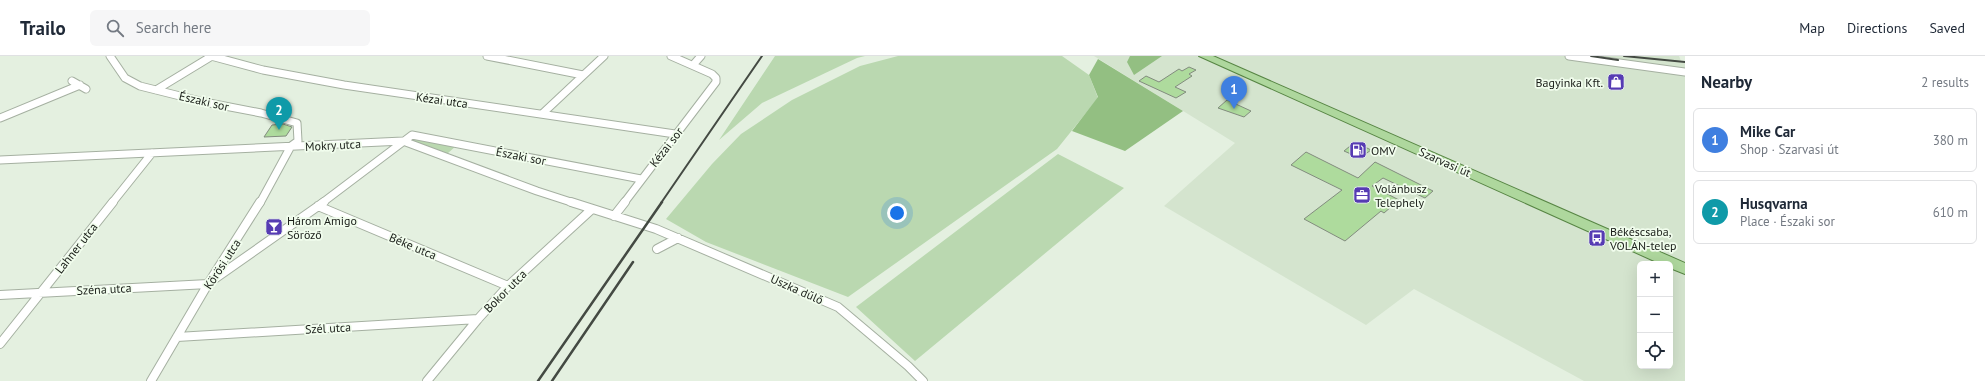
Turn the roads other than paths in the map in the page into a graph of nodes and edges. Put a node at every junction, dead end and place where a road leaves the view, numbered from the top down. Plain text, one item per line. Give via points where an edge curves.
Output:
1 (110, 56) edge
2 (212, 56) edge
3 (488, 56) edge
4 (604, 56) edge
5 (671, 56) edge
6 (701, 56) edge
7 (1204, 56) edge
8 (1569, 56) edge
9 (693, 65) junction
10 (1685, 72) edge
11 (583, 75) junction
12 (72, 81) dead end
13 (156, 90) junction
14 (542, 114) junction
15 (0, 118) edge
16 (675, 134) junction
17 (403, 141) junction
18 (291, 146) junction
19 (152, 153) junction
20 (4, 160) edge
21 (0, 168) edge
22 (642, 179) junction
23 (318, 206) junction
24 (592, 209) junction
25 (614, 216) junction
26 (651, 228) joint
27 (678, 238) junction
28 (657, 249) dead end
29 (1685, 269) edge
30 (208, 284) junction
31 (508, 286) junction
32 (41, 292) junction
33 (0, 294) edge
34 (478, 318) junction
35 (177, 337) junction
36 (0, 344) edge
37 (151, 381) edge
38 (427, 381) edge
39 (924, 381) edge

1 - 13 street via 126,78 140,86
2 - 13 street
2 - 14 street, Kézai utca via 263,70 336,84
3 - 11 street
4 - 11 street
5 - 9 street
6 - 9 street
7 - 29 main road, Szarvasi út
8 - 10 street
9 - 16 street, Kézai sor via 716,78 714,86
11 - 14 street
12 - 15 street via 83,87
13 - 18 street, Északi sor via 297,123 298,141
14 - 16 street, Kézai utca
16 - 22 street, Kézai sor
17 - 18 street, Mokry utca
17 - 22 street, Északi sor via 412,135
17 - 23 street
17 - 24 street, Mokry utca
18 - 19 street, Mokry utca
18 - 30 street, Körösi utca via 252,217
19 - 20 street, Mokry utca
19 - 32 street, Lahner utca
20 - 21 street
22 - 25 street, Kézai sor
23 - 30 street
23 - 31 street, Béke utca
24 - 25 street, Mokry utca
24 - 31 street, Bokor utca
25 - 26 street, Mokry utca
26 - 27 street, Uszka dűlő
27 - 28 street
27 - 39 street, Uszka dűlő via 838,307
30 - 32 street, Széna utca
30 - 35 street, Körösi utca
31 - 34 street, Bokor utca
32 - 33 street, Széna utca
32 - 36 street, Lahner utca
34 - 35 street, Szél utca
34 - 38 street, Bokor utca
35 - 37 street, Körösi utca

